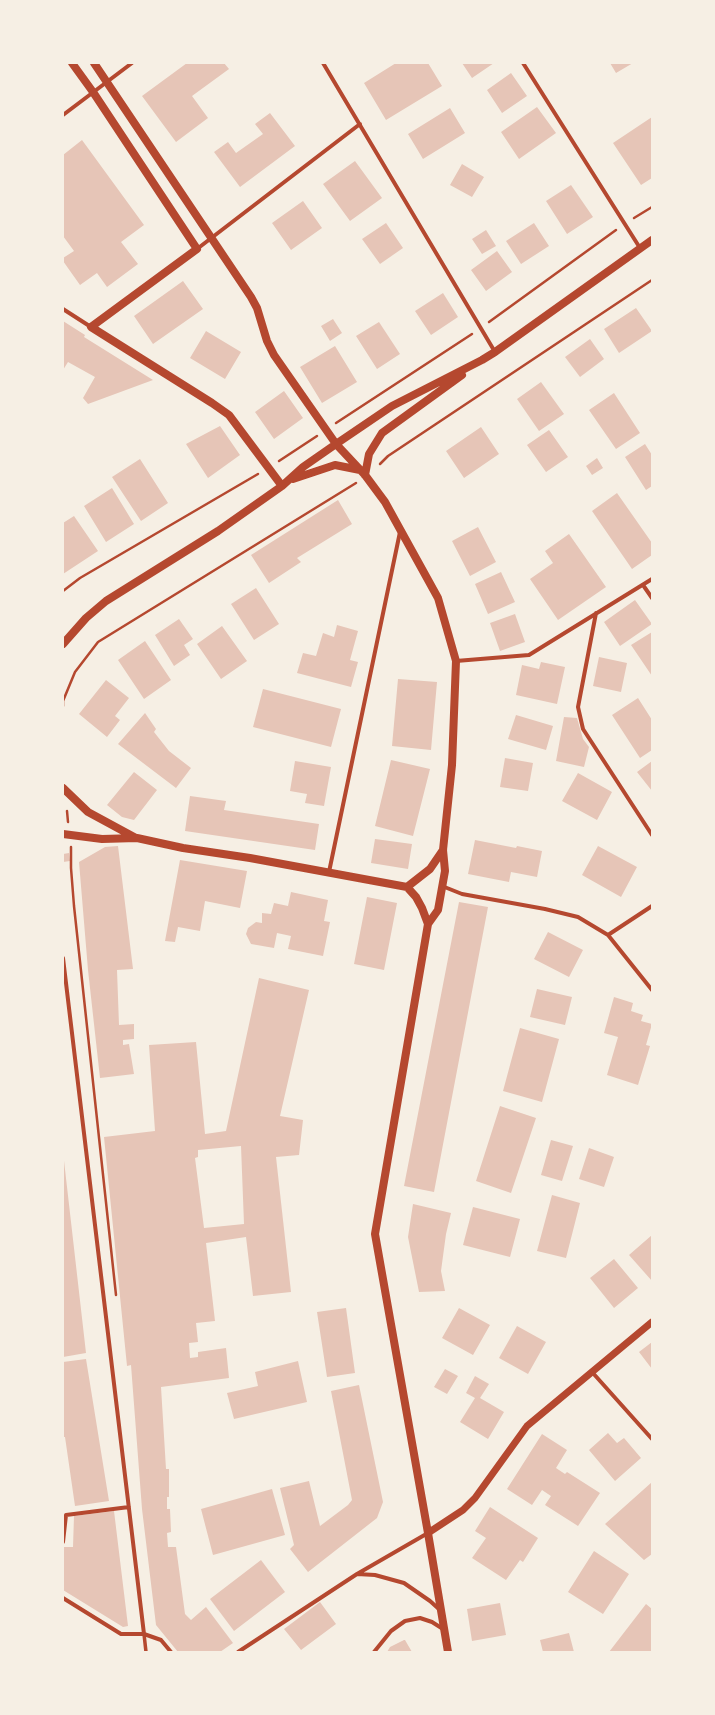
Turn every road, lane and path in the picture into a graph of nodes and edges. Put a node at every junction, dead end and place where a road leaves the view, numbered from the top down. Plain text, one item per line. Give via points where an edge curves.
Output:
1 (72, 63) edge
2 (94, 63) edge
3 (132, 63) edge
4 (323, 63) edge
5 (523, 63) edge
6 (108, 81) junction
7 (93, 92) junction
8 (63, 115) edge
9 (360, 124) junction
10 (652, 207) edge
11 (625, 224) junction
12 (212, 237) junction
13 (652, 240) edge
14 (640, 248) junction
15 (197, 249) junction
16 (652, 280) edge
17 (63, 309) edge
18 (91, 327) junction
19 (480, 328) junction
20 (495, 352) junction
21 (482, 360) junction
22 (326, 430) junction
23 (336, 444) junction
24 (269, 467) junction
25 (363, 474) junction
26 (289, 480) junction
27 (282, 486) junction
28 (401, 529) junction
29 (652, 579) edge
30 (643, 585) junction
31 (63, 591) edge
32 (652, 598) edge
33 (596, 613) junction
34 (63, 644) edge
35 (456, 661) junction
36 (63, 706) edge
37 (64, 789) edge
38 (66, 834) edge
39 (652, 835) edge
40 (137, 838) junction
41 (442, 850) junction
42 (329, 872) junction
43 (442, 886) junction
44 (407, 887) junction
45 (652, 906) edge
46 (428, 924) junction
47 (608, 935) junction
48 (63, 958) edge
49 (652, 990) edge
50 (116, 1299) dead end
51 (652, 1322) edge
52 (592, 1372) junction
53 (652, 1439) edge
54 (129, 1507) junction
55 (428, 1533) junction
56 (63, 1542) edge
57 (357, 1574) junction
58 (63, 1598) edge
59 (441, 1612) junction
60 (444, 1629) junction
61 (144, 1634) junction
62 (146, 1652) edge
63 (171, 1652) edge
64 (238, 1652) edge
65 (374, 1652) edge
66 (448, 1652) edge

1 - 7 main road
2 - 6 main road
3 - 6 street
4 - 9 street
5 - 11 street
6 - 7 street
6 - 12 main road
7 - 8 street
7 - 15 main road
9 - 12 street
9 - 19 street
10 - 11 path
11 - 14 street
11 - 19 path
12 - 15 street
12 - 22 main road via 252,297 274,355
13 - 14 main road
14 - 20 main road
15 - 18 main road
16 - 25 path
17 - 18 street
18 - 24 main road via 229,415
19 - 20 street
19 - 22 path
20 - 21 main road
21 - 23 main road via 392,406
21 - 25 main road via 382,432 369,454
22 - 23 main road
22 - 24 path
23 - 25 main road
23 - 26 main road
24 - 27 main road
24 - 31 path via 80,578
25 - 26 main road via 334,465
25 - 28 main road via 385,502
25 - 36 path via 98,642 75,672
26 - 27 main road
27 - 34 main road via 106,601 86,618
28 - 35 main road via 438,598
28 - 42 street
29 - 30 street
30 - 32 street
30 - 33 street
33 - 35 street via 529,655
33 - 39 street via 578,707 583,729
35 - 41 main road via 452,765
37 - 38 path
37 - 40 main road via 88,812
38 - 40 main road via 102,839
38 - 50 path
40 - 42 main road via 182,848
41 - 43 main road
41 - 44 main road via 430,869
42 - 44 main road
43 - 46 main road via 438,910
43 - 47 street via 462,894 578,917
44 - 46 main road via 416,897
45 - 47 street
46 - 55 main road via 375,1234
47 - 49 street
48 - 54 street
51 - 52 street
52 - 53 street
52 - 55 street via 527,1426 475,1498 463,1510
54 - 56 street via 66,1515
54 - 61 street
55 - 57 street
55 - 59 main road
57 - 59 street via 375,1575 404,1583
57 - 64 street
58 - 61 street via 121,1634
59 - 60 main road
60 - 65 street via 420,1618 405,1621 391,1631
60 - 66 main road
61 - 62 street
61 - 63 street via 161,1640

